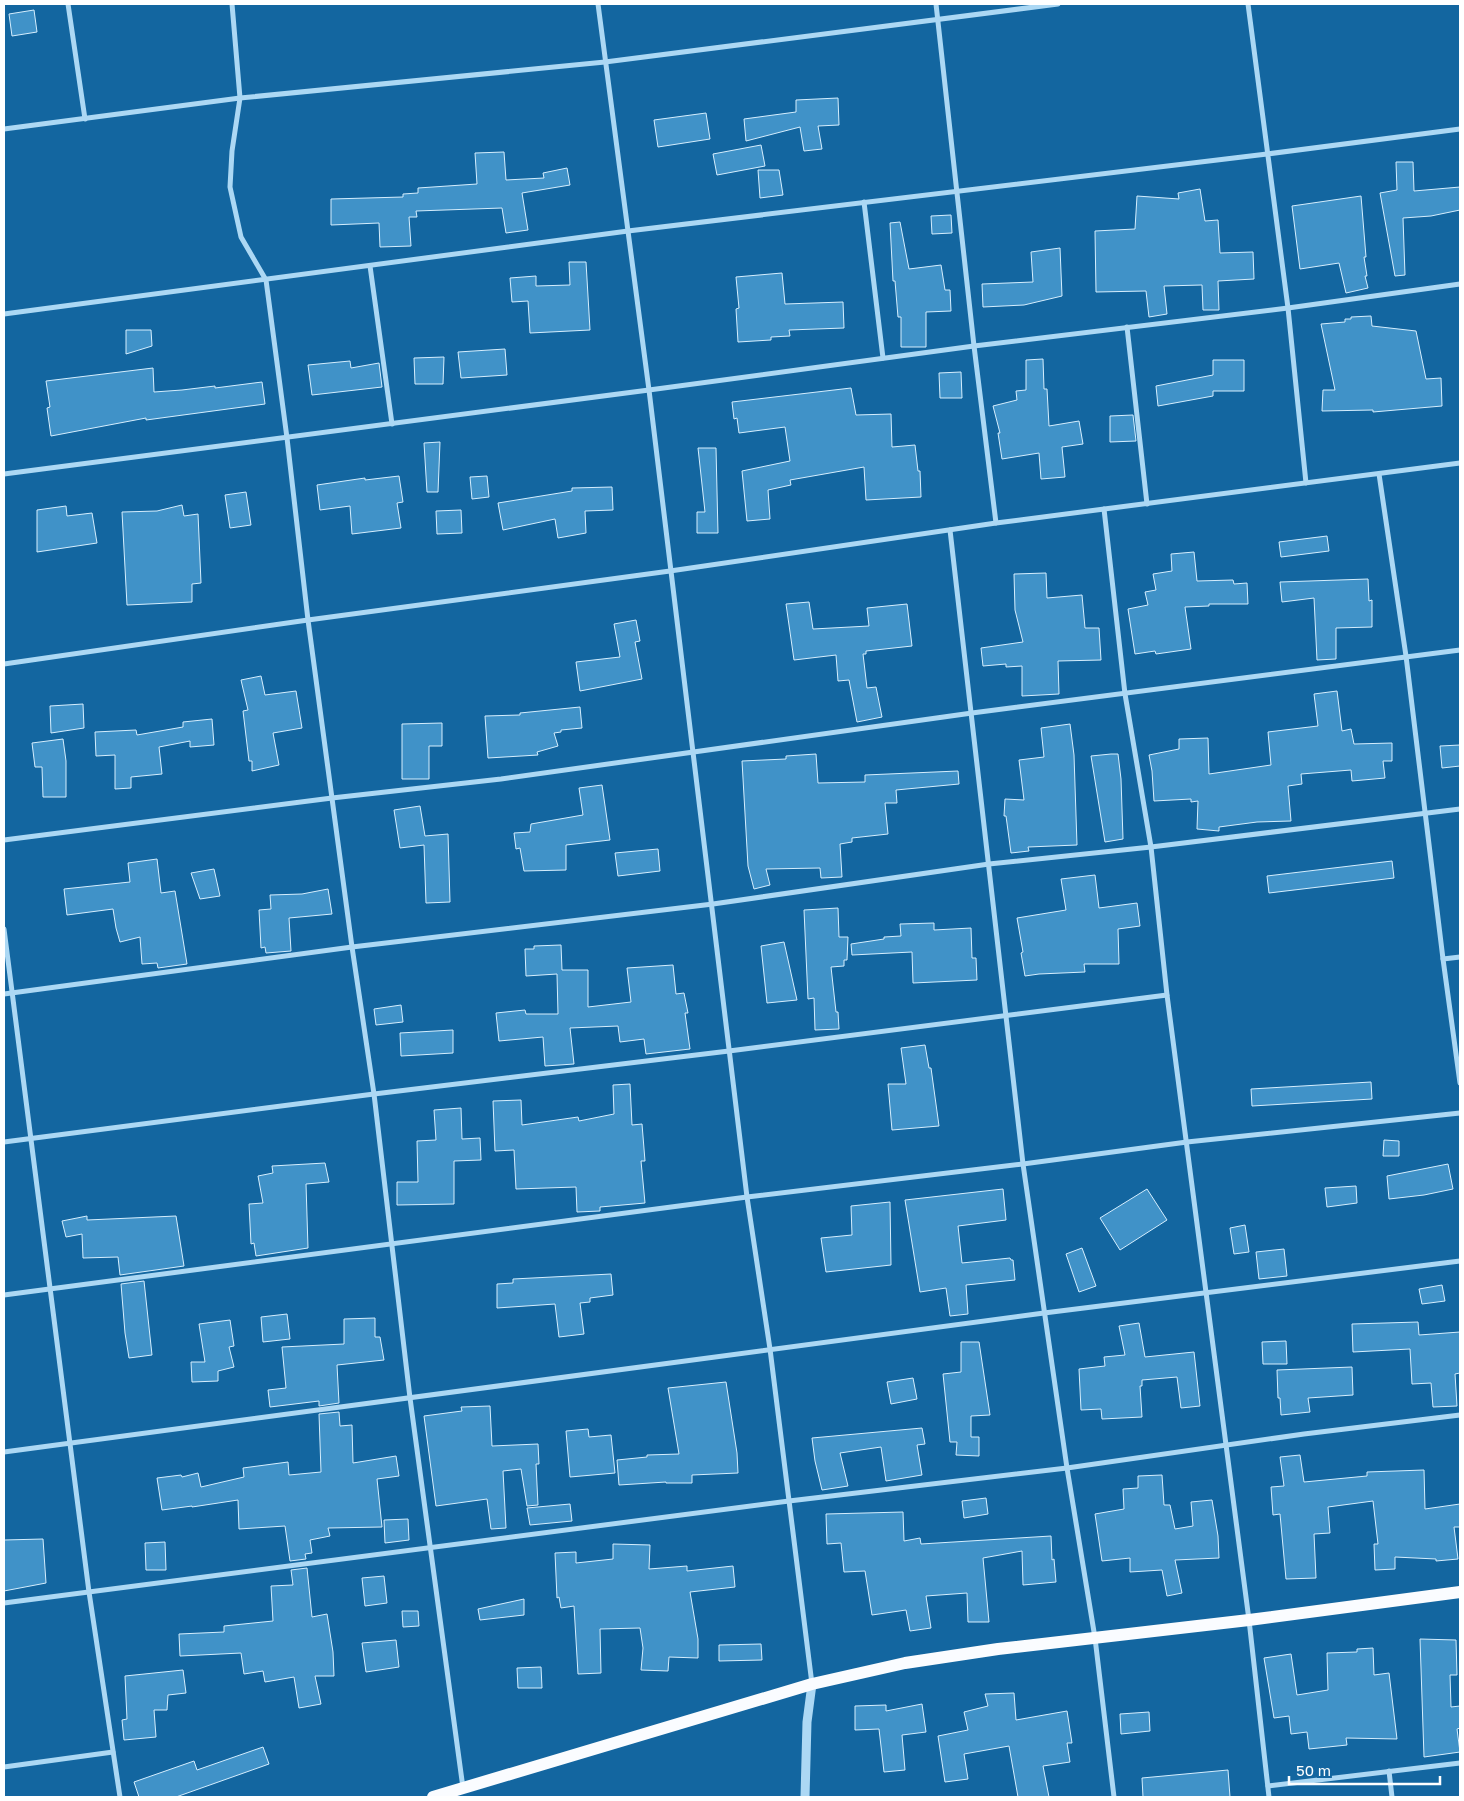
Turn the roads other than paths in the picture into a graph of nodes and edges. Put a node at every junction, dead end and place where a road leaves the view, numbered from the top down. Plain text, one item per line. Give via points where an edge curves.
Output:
1 (68, 4) edge
2 (232, 4) edge
3 (598, 4) edge
4 (936, 4) edge
5 (1058, 4) edge
6 (1248, 4) edge
7 (938, 19) junction
8 (605, 62) junction
9 (240, 98) junction
10 (85, 119) junction
11 (4, 129) edge
12 (1460, 129) edge
13 (1267, 154) junction
14 (956, 191) junction
15 (864, 202) junction
16 (628, 231) junction
17 (370, 266) junction
18 (266, 280) junction
19 (1460, 284) edge
20 (1288, 308) junction
21 (4, 314) edge
22 (1127, 327) junction
23 (974, 346) junction
24 (882, 358) junction
25 (649, 390) junction
26 (392, 424) junction
27 (287, 438) junction
28 (1460, 463) edge
29 (4, 474) edge
30 (1379, 474) junction
31 (1306, 483) junction
32 (1147, 504) junction
33 (1104, 509) junction
34 (996, 524) junction
35 (950, 530) junction
36 (670, 571) junction
37 (308, 620) junction
38 (1460, 650) edge
39 (1406, 656) junction
40 (4, 664) edge
41 (1125, 694) junction
42 (972, 713) junction
43 (693, 753) junction
44 (332, 798) junction
45 (1460, 809) edge
46 (1426, 813) junction
47 (4, 840) edge
48 (1151, 847) junction
49 (989, 864) junction
50 (713, 904) junction
51 (4, 929) edge
52 (352, 947) junction
53 (1460, 957) edge
54 (1443, 959) junction
55 (11, 993) junction
56 (4, 994) edge
57 (1167, 995) junction
58 (1006, 1015) junction
59 (729, 1051) junction
60 (1460, 1083) edge
61 (374, 1094) junction
62 (1460, 1113) edge
63 (31, 1138) junction
64 (4, 1142) edge
65 (1187, 1142) junction
66 (1023, 1164) junction
67 (747, 1197) junction
68 (393, 1244) junction
69 (1460, 1261) edge
70 (51, 1288) junction
71 (1206, 1293) junction
72 (4, 1295) edge
73 (1044, 1313) junction
74 (770, 1349) junction
75 (410, 1398) junction
76 (1460, 1415) edge
77 (70, 1443) junction
78 (1227, 1446) junction
79 (4, 1452) edge
80 (1067, 1468) junction
81 (789, 1500) junction
82 (430, 1546) junction
83 (89, 1592) junction
84 (1460, 1592) edge
85 (4, 1603) edge
86 (1249, 1620) junction
87 (1095, 1638) junction
88 (812, 1684) junction
89 (113, 1752) junction
90 (1460, 1763) edge
91 (4, 1768) edge
92 (1389, 1771) junction
93 (1268, 1786) junction
94 (463, 1788) junction
95 (120, 1797) edge
96 (433, 1797) edge
97 (805, 1797) edge
98 (1114, 1797) edge
99 (1269, 1797) edge
100 (1392, 1797) edge

1 - 10 street
2 - 9 street
3 - 8 street
4 - 7 street
5 - 7 street
6 - 13 street
7 - 8 street
7 - 14 street
8 - 9 street
8 - 16 street
9 - 10 street
9 - 18 street via 230,187 241,237
10 - 11 street
12 - 13 street
13 - 14 street
13 - 20 street
14 - 15 street
14 - 23 street
15 - 16 street
15 - 24 street
16 - 17 street
16 - 25 street
17 - 18 street
17 - 26 street
18 - 21 street
18 - 27 street
19 - 20 street
20 - 22 street
20 - 31 street
22 - 23 street
22 - 32 street
23 - 24 street
23 - 34 street
24 - 25 street
25 - 26 street
25 - 36 street
26 - 27 street
27 - 29 street
27 - 37 street
28 - 30 street
30 - 31 street
30 - 39 street
31 - 32 street
32 - 33 street
33 - 34 street
33 - 41 street
34 - 35 street
35 - 36 street
35 - 42 street
36 - 37 street
36 - 43 street
37 - 40 street
37 - 44 street
38 - 39 street
39 - 41 street
39 - 46 street
41 - 42 street
41 - 48 street
42 - 43 street
42 - 49 street
43 - 44 street
43 - 50 street
44 - 47 street
44 - 52 street
45 - 46 street
46 - 48 street
46 - 54 street
48 - 49 street
48 - 57 street
49 - 50 street
49 - 58 street
50 - 52 street
50 - 59 street
51 - 55 street
52 - 55 street
52 - 61 street
53 - 54 street
54 - 60 street
55 - 56 street
55 - 63 street
57 - 58 street
57 - 65 street
58 - 59 street
58 - 66 street
59 - 61 street
59 - 67 street
61 - 63 street
61 - 68 street
62 - 65 street
63 - 64 street
63 - 70 street
65 - 66 street
65 - 71 street
66 - 67 street
66 - 73 street
67 - 68 street
67 - 74 street
68 - 70 street
68 - 75 street
69 - 71 street
70 - 72 street
70 - 77 street
71 - 73 street
71 - 78 street
73 - 74 street
73 - 80 street
74 - 75 street
74 - 81 street
75 - 77 street
75 - 82 street
76 - 78 street
77 - 79 street
77 - 83 street
78 - 80 street
78 - 86 street
80 - 81 street
80 - 87 street
81 - 82 street
81 - 88 street
82 - 83 street
82 - 94 street
83 - 85 street
83 - 89 street
84 - 86 main road
86 - 87 main road
86 - 93 street
87 - 88 main road via 905,1663
87 - 98 street
88 - 94 main road
88 - 97 street via 807,1722
89 - 91 street
89 - 95 street
90 - 92 street
92 - 93 street
92 - 100 street
93 - 99 street
94 - 96 main road

